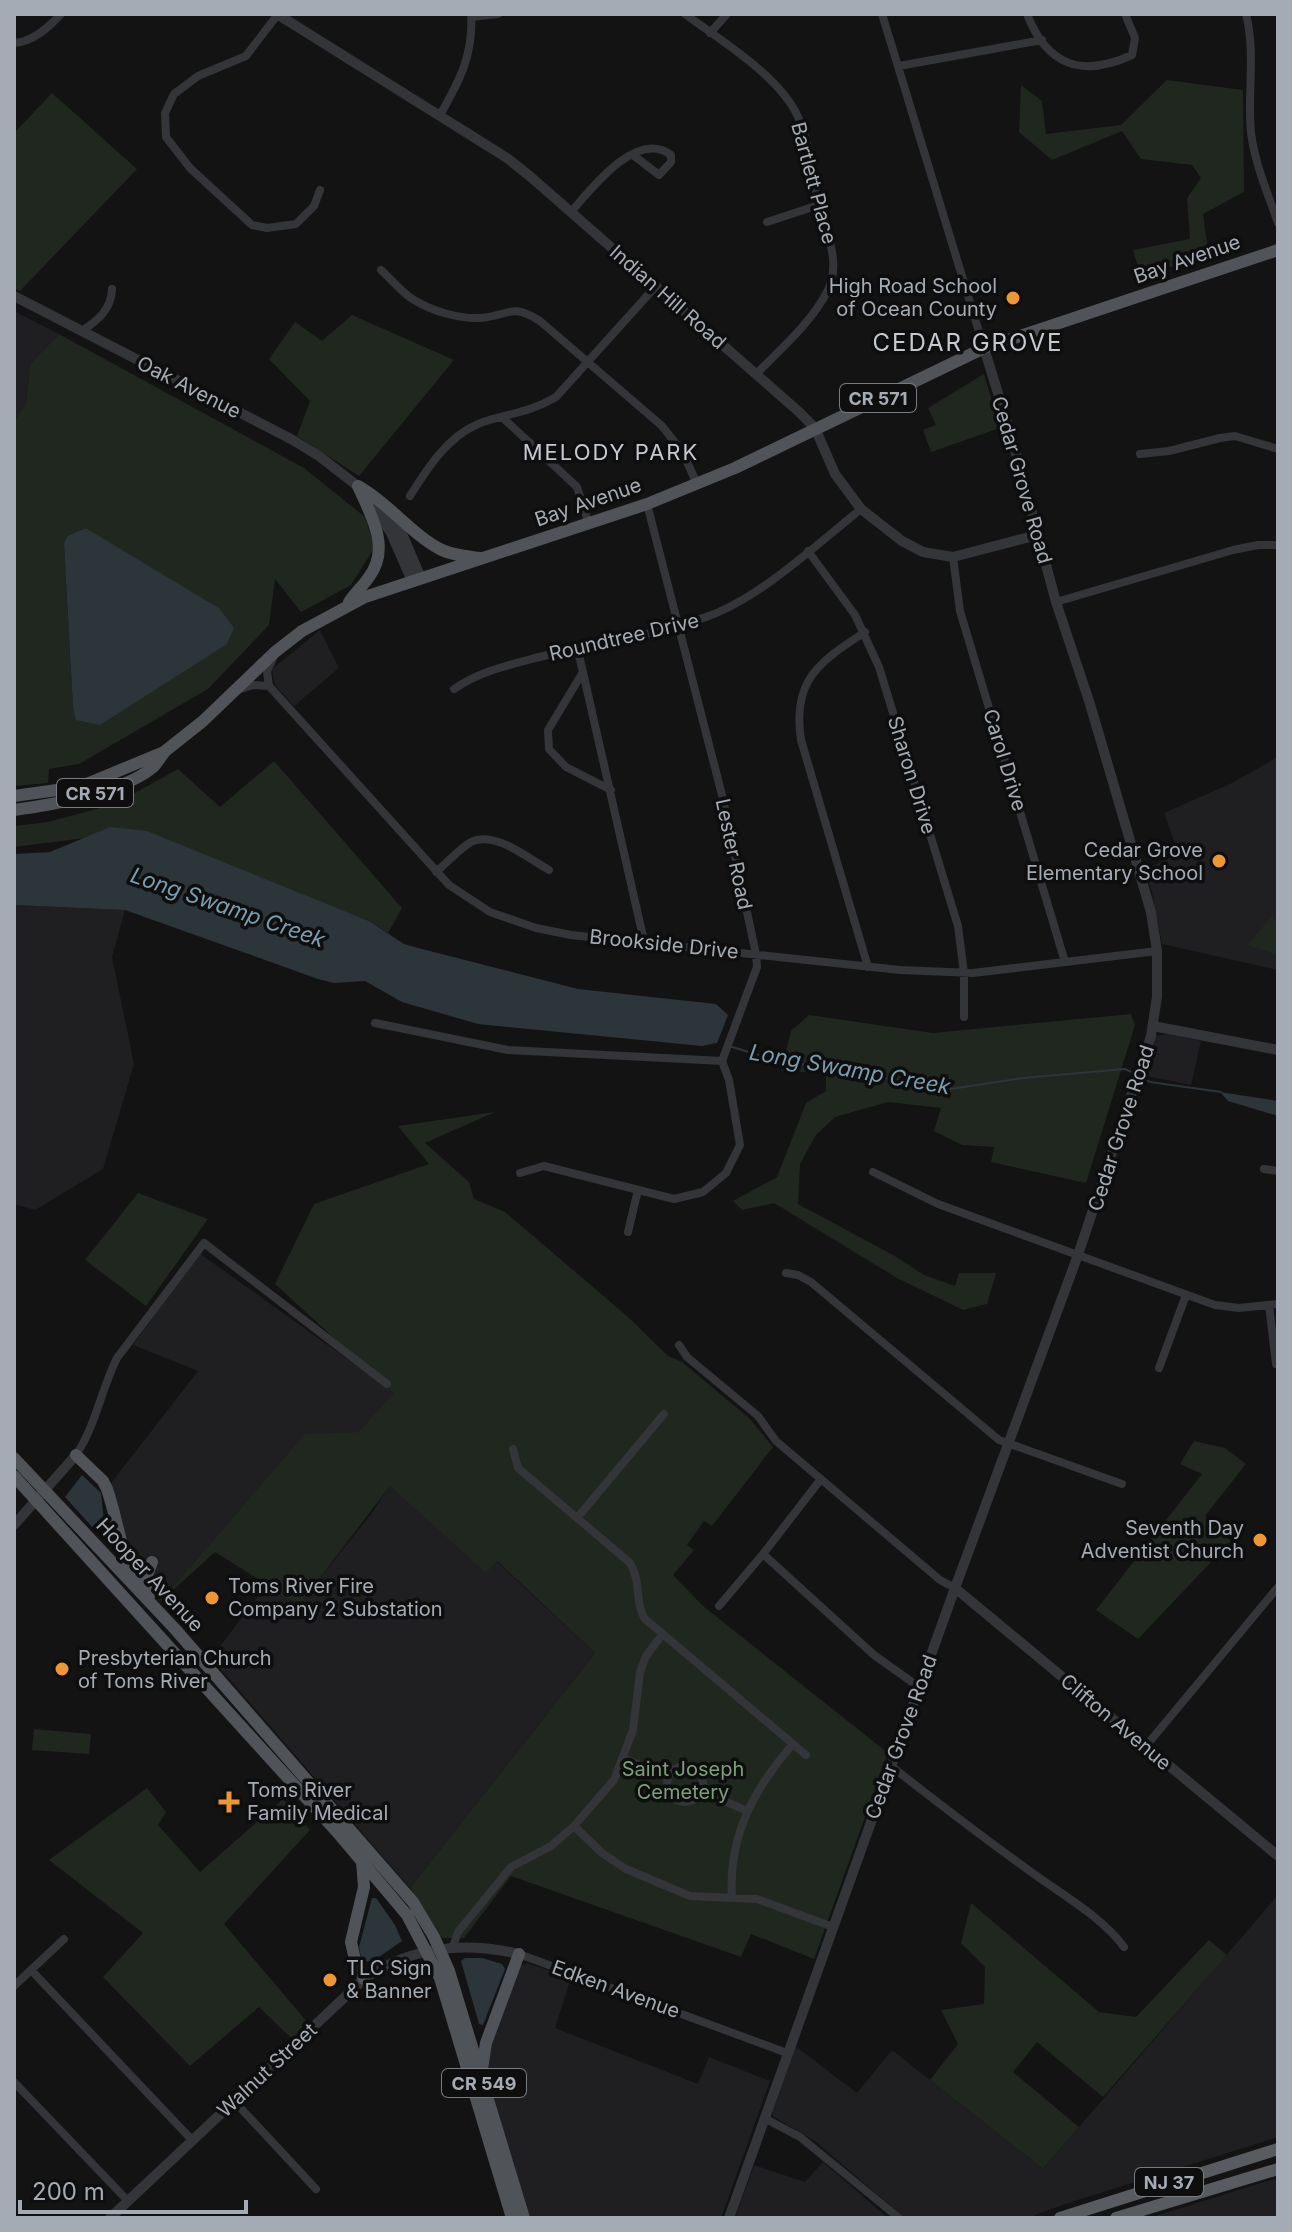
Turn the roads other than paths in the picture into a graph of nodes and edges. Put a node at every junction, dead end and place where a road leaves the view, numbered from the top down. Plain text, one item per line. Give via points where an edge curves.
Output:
1 (61, 14) edge
2 (277, 14) edge
3 (498, 14) edge
4 (685, 14) edge
5 (727, 14) edge
6 (882, 14) edge
7 (1027, 14) edge
8 (1125, 14) edge
9 (1246, 14) edge
10 (472, 16) edge
11 (710, 33) junction
12 (1042, 40) junction
13 (14, 43) edge
14 (899, 66) junction
15 (440, 115) junction
16 (633, 155) dead end
17 (320, 190) dead end
18 (819, 205) junction
19 (571, 212) junction
20 (767, 222) dead end
21 (1278, 223) edge
22 (1278, 250) edge
23 (381, 270) dead end
24 (656, 286) junction
25 (112, 289) dead end
26 (14, 296) edge
27 (82, 331) junction
28 (984, 348) junction
29 (588, 362) junction
30 (756, 374) junction
31 (502, 417) junction
32 (815, 428) junction
33 (1278, 449) edge
34 (1140, 454) dead end
35 (697, 484) junction
36 (358, 486) junction
37 (410, 496) dead end
38 (647, 504) junction
39 (861, 509) junction
40 (589, 524) junction
41 (1037, 535) junction
42 (1278, 545) edge
43 (808, 551) junction
44 (953, 557) junction
45 (483, 559) junction
46 (416, 580) junction
47 (1056, 602) junction
48 (345, 606) junction
49 (678, 625) junction
50 (865, 632) junction
51 (577, 646) junction
52 (275, 652) junction
53 (583, 672) junction
54 (269, 686) junction
55 (454, 689) dead end
56 (234, 691) junction
57 (164, 752) junction
58 (611, 790) junction
59 (14, 796) edge
60 (14, 810) edge
61 (549, 870) dead end
62 (436, 872) junction
63 (644, 941) junction
64 (1157, 951) junction
65 (756, 954) junction
66 (1065, 962) junction
67 (868, 967) junction
68 (964, 973) junction
69 (964, 1017) dead end
70 (375, 1023) dead end
71 (1153, 1026) junction
72 (1278, 1050) edge
73 (722, 1061) junction
74 (1264, 1169) dead end
75 (1278, 1171) edge
76 (873, 1172) dead end
77 (520, 1173) dead end
78 (638, 1190) junction
79 (628, 1232) dead end
80 (1078, 1255) junction
81 (786, 1273) dead end
82 (1186, 1295) junction
83 (1273, 1304) edge
84 (679, 1345) dead end
85 (1276, 1364) edge
86 (1159, 1368) dead end
87 (387, 1384) dead end
88 (664, 1414) dead end
89 (1009, 1443) junction
90 (513, 1449) dead end
91 (76, 1455) junction
92 (14, 1458) edge
93 (14, 1476) edge
94 (821, 1479) junction
95 (1122, 1484) dead end
96 (40, 1497) junction
97 (577, 1518) junction
98 (14, 1525) edge
99 (763, 1554) junction
100 (152, 1562) dead end
101 (1278, 1587) edge
102 (955, 1588) junction
103 (149, 1601) junction
104 (719, 1606) dead end
105 (169, 1622) junction
106 (662, 1635) junction
107 (919, 1687) junction
108 (226, 1709) junction
109 (793, 1744) junction
110 (1146, 1746) junction
111 (806, 1755) dead end
112 (623, 1758) junction
113 (891, 1766) junction
114 (668, 1777) junction
115 (702, 1791) junction
116 (747, 1811) junction
117 (574, 1826) junction
118 (1278, 1856) edge
119 (362, 1861) junction
120 (732, 1897) junction
121 (833, 1927) junction
122 (64, 1939) dead end
123 (1124, 1947) dead end
124 (440, 1950) junction
125 (519, 1954) junction
126 (31, 1970) junction
127 (364, 1979) junction
128 (14, 1986) edge
129 (787, 2053) junction
130 (482, 2076) junction
131 (14, 2082) edge
132 (234, 2101) junction
133 (764, 2118) junction
134 (192, 2140) junction
135 (1278, 2149) edge
136 (1278, 2169) edge
137 (316, 2189) dead end
138 (128, 2201) junction
139 (110, 2218) edge
140 (512, 2218) edge
141 (524, 2218) edge
142 (729, 2218) edge
143 (899, 2218) edge
144 (1060, 2218) edge
145 (1116, 2218) edge

1 - 13 street via 39,34
2 - 15 street, Indian Hill Road
2 - 17 street via 246,56 198,76 174,94 163,125 190,168 252,225 296,224 307,216
3 - 10 street
4 - 11 street, Bartlett Place
5 - 11 street
6 - 14 street, Cedar Grove Road
7 - 12 street
8 - 12 street via 1135,49 1117,62 1078,67 1059,58
9 - 21 street via 1253,48 1251,133
10 - 15 street via 467,63
11 - 18 street, Bartlett Place via 789,102 804,133
12 - 14 street
14 - 28 street, Cedar Grove Road
15 - 19 street, Indian Hill Road via 507,158
16 - 19 street via 600,179
18 - 20 street
18 - 30 street, Bartlett Place via 833,256 829,289
19 - 24 street, Indian Hill Road
22 - 28 main road, Bay Avenue / CR 571
23 - 29 street via 413,299 451,314 468,318 526,312
24 - 29 street
24 - 30 street, Indian Hill Road
25 - 27 street via 107,310
26 - 27 street, Oak Avenue
27 - 36 street, Oak Avenue via 291,439
28 - 32 main road, Bay Avenue / CR 571
28 - 41 street, Cedar Grove Road
29 - 31 street via 556,397
29 - 35 street via 669,433
30 - 32 street, Indian Hill Road
31 - 37 street via 460,434
31 - 40 street via 577,487
32 - 35 main road, Bay Avenue / CR 571
32 - 39 street, Indian Hill Road via 835,474
33 - 34 street via 1235,436
35 - 38 main road, Bay Avenue / CR 571
36 - 45 main road via 435,546
36 - 46 street, Oak Avenue via 403,536
36 - 48 main road via 377,530 379,555 370,577
38 - 40 main road, Bay Avenue / CR 571
38 - 49 street, Lester Road
39 - 43 street, Roundtree Drive
39 - 44 street, Indian Hill Road via 923,552
40 - 45 main road, Bay Avenue / CR 571
41 - 44 street, Indian Hill Road
41 - 47 street, Cedar Grove Road
42 - 47 street via 1233,550
43 - 49 street, Roundtree Drive via 733,606
43 - 50 street, Sharon Drive
44 - 66 street, Carol Drive via 960,611
45 - 46 main road, Bay Avenue / CR 571
46 - 48 main road, Bay Avenue / CR 571
47 - 64 street, Cedar Grove Road via 1137,860
48 - 52 main road, Bay Avenue / CR 571
49 - 51 street, Roundtree Drive
49 - 65 street, Lester Road
50 - 67 street via 815,668 798,719
50 - 68 street, Sharon Drive via 958,926
51 - 53 street
51 - 55 street, Roundtree Drive via 484,672
52 - 54 street via 267,671
52 - 56 main road, Bay Avenue / CR 571
53 - 58 street
53 - 58 street via 548,730 549,749 566,767
54 - 56 street
54 - 62 street, Brookside Drive
56 - 57 main road, Bay Avenue / CR 571
57 - 59 main road, Bay Avenue / CR 571 via 89,783
57 - 60 main road, Bay Avenue / CR 571 via 153,767 106,789
58 - 63 street
61 - 62 street via 510,847 481,839
62 - 63 street, Brookside Drive via 464,897 509,921 571,935
63 - 65 street, Brookside Drive
64 - 66 street, Brookside Drive
64 - 71 street, Cedar Grove Road
65 - 67 street, Brookside Drive
65 - 73 street, Lester Road via 757,967
66 - 68 street, Brookside Drive
67 - 68 street, Brookside Drive
68 - 69 street, Sharon Drive
70 - 73 street via 508,1050
71 - 72 street
71 - 80 street, Cedar Grove Road
73 - 78 street via 740,1145 726,1173 703,1192 674,1199
74 - 75 street
76 - 80 street via 938,1204
77 - 78 street via 544,1166
78 - 79 street
80 - 82 street
80 - 89 street, Cedar Grove Road
81 - 89 street via 811,1282
82 - 83 street via 1239,1308
82 - 86 street
83 - 85 street
84 - 94 street
87 - 91 street via 204,1243 117,1358
88 - 97 street
89 - 95 street
89 - 102 street, Cedar Grove Road
90 - 97 street via 518,1468
91 - 96 street
91 - 103 main road via 107,1489 126,1563
92 - 96 main road, Hooper Avenue / CR 549
93 - 96 main road, Hooper Avenue / CR 549
94 - 99 street
94 - 102 street
96 - 98 street
96 - 103 main road, Hooper Avenue / CR 549
96 - 108 main road, Hooper Avenue / CR 549
97 - 106 street via 634,1569 641,1613
99 - 104 street
99 - 107 street via 874,1655
100 - 103 main road
101 - 110 street
102 - 107 street, Cedar Grove Road
102 - 110 street, Clifton Avenue
103 - 105 main road, Hooper Avenue / CR 549
105 - 108 main road via 172,1636
105 - 124 main road, Hooper Avenue / CR 549 via 401,1886
106 - 109 street
106 - 112 street via 640,1672 633,1730
107 - 113 street, Cedar Grove Road
108 - 119 main road, Hooper Avenue / CR 549
109 - 111 street
109 - 116 street
110 - 118 street, Clifton Avenue
112 - 114 street
112 - 117 street via 614,1780
113 - 121 street, Cedar Grove Road
113 - 123 street
114 - 115 street via 669,1794 678,1801 689,1802
114 - 115 street via 677,1768 690,1766 703,1779
115 - 116 street
116 - 120 street via 736,1838
117 - 120 street via 626,1869 690,1896
117 - 124 street via 551,1846 511,1867
119 - 124 main road, Hooper Avenue / CR 549
119 - 127 main road via 364,1887 351,1942
120 - 121 street via 757,1899
121 - 129 street, Cedar Grove Road
122 - 126 street
124 - 125 street, Edken Avenue via 473,1947
124 - 127 street, Walnut Street via 388,1963
124 - 130 main road, Hooper Avenue / CR 549
124 - 140 main road, Hooper Avenue / CR 549 via 440,1978
125 - 129 street, Edken Avenue
125 - 130 main road via 486,2043
126 - 128 street
126 - 134 street
127 - 132 street, Walnut Street
129 - 133 street, Cedar Grove Road
130 - 141 main road, Hooper Avenue / CR 549
131 - 138 street
132 - 134 street, Walnut Street
132 - 137 street
133 - 142 street, Cedar Grove Road
133 - 143 street via 800,2137
134 - 138 street, Walnut Street
135 - 144 highway, NJ 37
136 - 145 highway, NJ 37
138 - 139 street, Walnut Street

